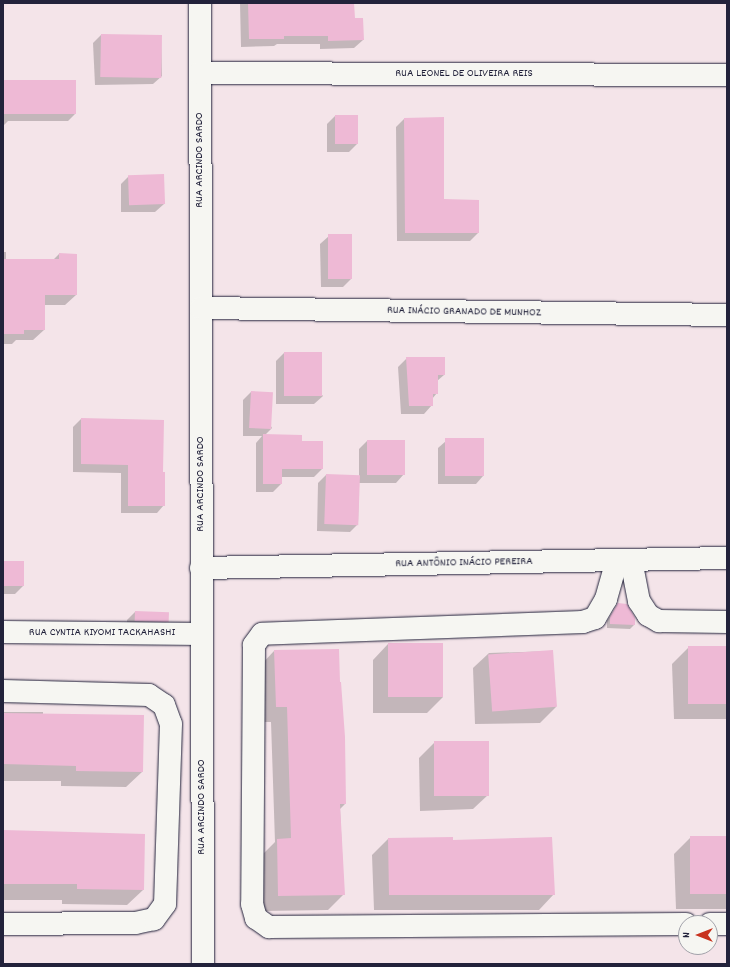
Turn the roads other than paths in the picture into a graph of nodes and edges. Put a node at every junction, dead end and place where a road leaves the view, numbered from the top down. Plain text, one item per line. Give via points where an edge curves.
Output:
1 (200, 3) edge
2 (200, 73) junction
3 (727, 75) edge
4 (201, 308) junction
5 (727, 316) edge
6 (727, 558) edge
7 (624, 560) junction
8 (201, 568) junction
9 (727, 622) edge
10 (3, 632) edge
11 (202, 634) junction
12 (3, 691) edge
13 (3, 924) edge
14 (678, 924) edge
15 (203, 964) edge

1 - 2 street, RUA ARCINDO SARDO
2 - 3 street, RUA LEONEL DE OLIVEIRA REIS
2 - 4 street, RUA ARCINDO SARDO
4 - 5 street, RUA INÁCIO GRANADO DE MUNHOZ
4 - 8 street, RUA ARCINDO SARDO
6 - 7 street, RUA ANTÔNIO INÁCIO PEREIRA
7 - 8 street, RUA ANTÔNIO INÁCIO PEREIRA
7 - 9 street via 639,601 648,616 659,621
7 - 14 street via 595,618 583,622 262,634 254,645 252,904 256,918 268,927
8 - 11 street, RUA ARCINDO SARDO
10 - 11 street, RUA CYNTIA KIYOMI TACKAHASHI
11 - 15 street, RUA ARCINDO SARDO
12 - 13 street via 150,695 164,705 171,724 165,904 154,919 135,923

